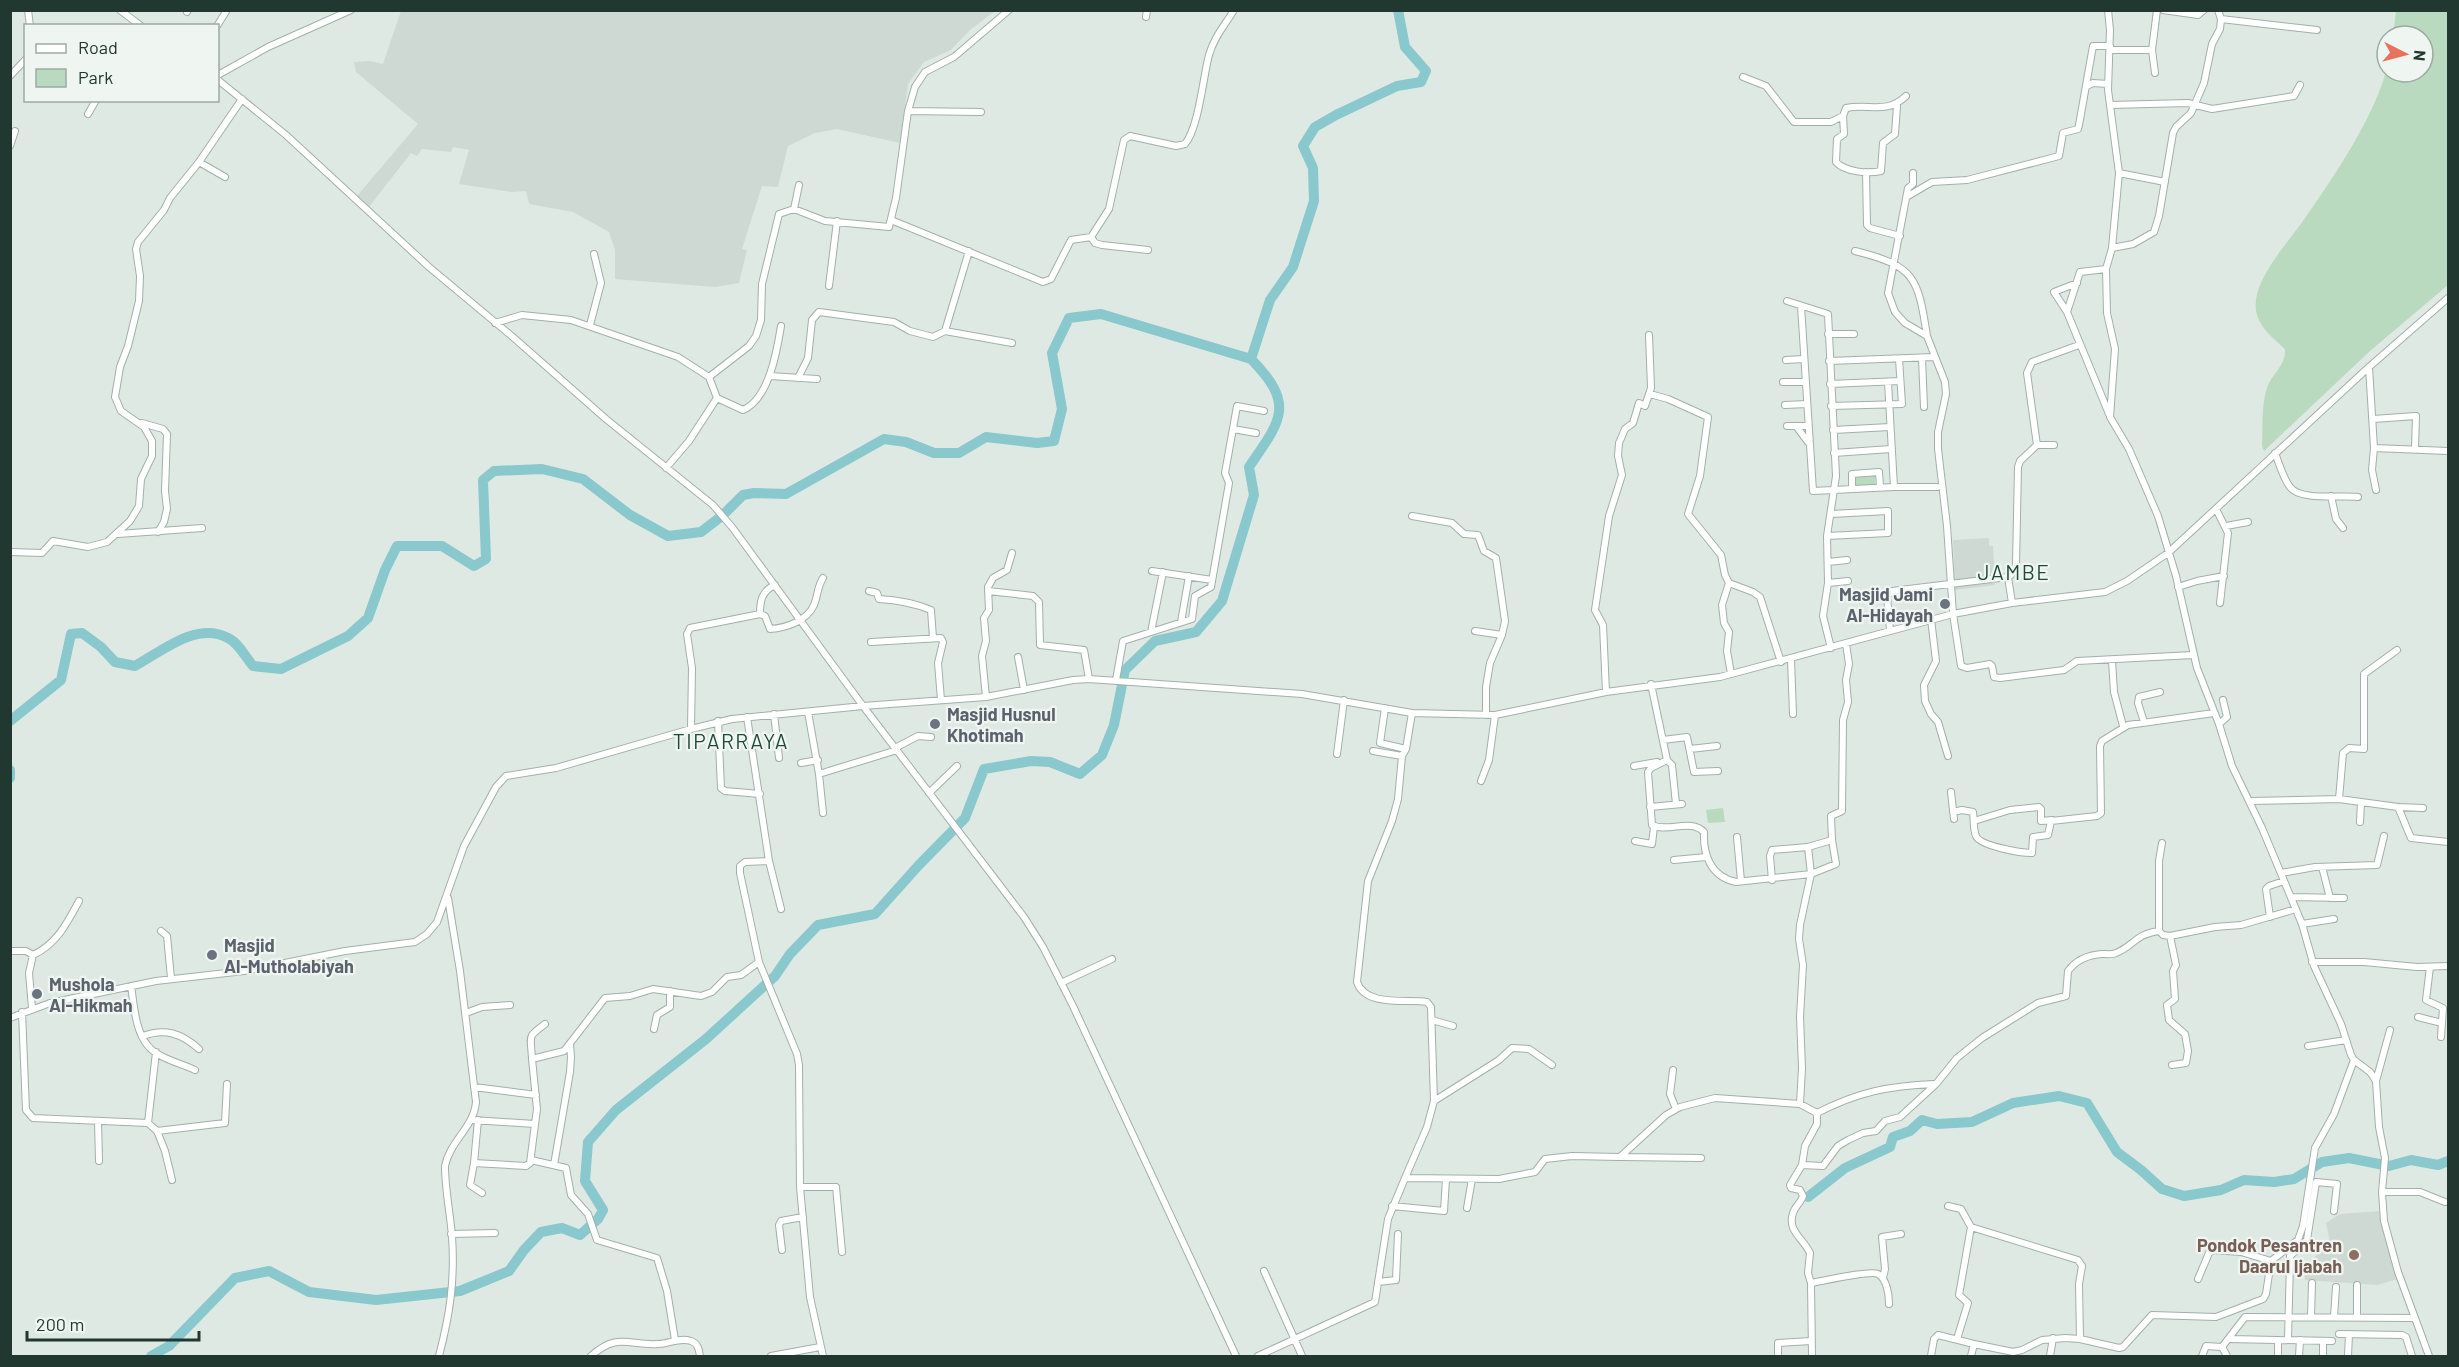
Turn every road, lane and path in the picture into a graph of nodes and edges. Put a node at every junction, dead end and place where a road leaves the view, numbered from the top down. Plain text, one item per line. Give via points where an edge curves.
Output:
1 (120, 10) edge
2 (227, 10) edge
3 (351, 10) edge
4 (1009, 10) edge
5 (1234, 10) edge
6 (2108, 10) edge
7 (2157, 10) edge
8 (2163, 10) edge
9 (2204, 10) edge
10 (2218, 10) edge
11 (2222, 19) junction
12 (138, 24) edge
13 (218, 24) edge
14 (2317, 30) dead end
15 (2110, 48) junction
16 (2152, 50) junction
17 (24, 61) edge
18 (2155, 73) dead end
19 (10, 76) edge
20 (219, 76) edge
21 (1743, 77) dead end
22 (219, 78) edge
23 (2108, 84) junction
24 (2300, 85) dead end
25 (2087, 86) junction
26 (1906, 96) dead end
27 (242, 99) junction
28 (95, 102) edge
29 (1897, 105) junction
30 (2110, 105) junction
31 (2195, 105) junction
32 (908, 111) junction
33 (981, 112) dead end
34 (88, 114) dead end
35 (1843, 116) junction
36 (15, 131) dead end
37 (10, 146) edge
38 (199, 162) junction
39 (1866, 172) junction
40 (1913, 173) dead end
41 (2119, 173) junction
42 (225, 177) dead end
43 (2165, 182) junction
44 (799, 185) dead end
45 (1908, 196) junction
46 (794, 209) junction
47 (891, 220) junction
48 (837, 221) junction
49 (1900, 236) junction
50 (1091, 237) junction
51 (2112, 248) junction
52 (1148, 250) dead end
53 (969, 251) junction
54 (1855, 251) dead end
55 (594, 254) dead end
56 (1893, 263) junction
57 (2106, 269) junction
58 (2077, 283) junction
59 (829, 286) dead end
60 (2448, 298) edge
61 (1787, 301) dead end
62 (1802, 306) junction
63 (2067, 312) junction
64 (495, 323) junction
65 (590, 325) junction
66 (781, 326) dead end
67 (945, 331) junction
68 (1828, 334) junction
69 (1854, 334) dead end
70 (1649, 335) dead end
71 (1927, 336) junction
72 (1012, 343) dead end
73 (2079, 345) junction
74 (1934, 357) junction
75 (1922, 358) junction
76 (1804, 359) junction
77 (1899, 359) junction
78 (1786, 360) dead end
79 (1829, 361) junction
80 (2369, 367) junction
81 (770, 376) junction
82 (708, 377) junction
83 (798, 378) junction
84 (817, 379) dead end
85 (1900, 381) junction
86 (1783, 382) dead end
87 (1806, 382) junction
88 (1888, 382) junction
89 (1830, 384) junction
90 (1650, 394) junction
91 (717, 398) junction
92 (1807, 404) junction
93 (1889, 404) junction
94 (1785, 405) dead end
95 (1831, 406) junction
96 (1923, 407) dead end
97 (1264, 411) dead end
98 (2110, 417) junction
99 (2373, 419) junction
100 (138, 422) junction
101 (1788, 426) dead end
102 (1796, 426) junction
103 (1808, 426) junction
104 (1890, 427) junction
105 (1233, 429) junction
106 (1833, 430) junction
107 (1256, 433) dead end
108 (1809, 443) junction
109 (2037, 445) junction
110 (2054, 445) dead end
111 (2374, 448) junction
112 (1891, 449) junction
113 (2415, 449) junction
114 (2448, 451) edge
115 (1834, 453) junction
116 (2275, 453) junction
117 (666, 468) junction
118 (1880, 487) junction
119 (1894, 487) junction
120 (1936, 487) dead end
121 (1852, 488) junction
122 (1836, 489) junction
123 (2376, 490) dead end
124 (2331, 496) junction
125 (2358, 496) dead end
126 (2216, 509) junction
127 (1831, 513) junction
128 (1412, 516) dead end
129 (2248, 522) dead end
130 (2226, 526) junction
131 (202, 528) dead end
132 (2343, 528) dead end
133 (158, 532) junction
134 (118, 534) junction
135 (1827, 536) junction
136 (10, 552) edge
137 (1011, 553) dead end
138 (2168, 553) junction
139 (1846, 560) dead end
140 (1828, 562) junction
141 (1152, 571) dead end
142 (1163, 573) junction
143 (1189, 576) junction
144 (2224, 576) junction
145 (2008, 577) junction
146 (823, 578) dead end
147 (1212, 580) junction
148 (1848, 581) dead end
149 (1729, 583) junction
150 (1828, 583) junction
151 (1951, 584) junction
152 (775, 585) junction
153 (2178, 587) junction
154 (869, 591) dead end
155 (988, 591) junction
156 (2012, 603) junction
157 (2220, 603) dead end
158 (760, 614) junction
159 (1953, 614) junction
160 (1932, 619) junction
161 (801, 620) junction
162 (1181, 622) junction
163 (1474, 631) dead end
164 (1890, 631) junction
165 (1151, 632) junction
166 (1502, 635) junction
167 (933, 638) junction
168 (870, 642) dead end
169 (1846, 644) junction
170 (1831, 648) junction
171 (2397, 650) dead end
172 (2193, 655) junction
173 (1018, 657) dead end
174 (1791, 659) junction
175 (2112, 660) junction
176 (1781, 662) junction
177 (1731, 674) junction
178 (1089, 679) junction
179 (1118, 680) junction
180 (1651, 684) junction
181 (1024, 690) junction
182 (1606, 692) junction
183 (2160, 692) dead end
184 (986, 697) junction
185 (940, 700) junction
186 (1344, 700) junction
187 (2223, 700) dead end
188 (863, 706) junction
189 (1385, 708) junction
190 (808, 711) junction
191 (1412, 713) junction
192 (2214, 713) junction
193 (774, 714) junction
194 (1793, 714) dead end
195 (1486, 715) junction
196 (1495, 715) junction
197 (747, 717) junction
198 (718, 722) junction
199 (2144, 722) junction
200 (2219, 724) junction
201 (2123, 726) junction
202 (691, 729) junction
203 (931, 737) dead end
204 (1663, 740) junction
205 (1717, 746) dead end
206 (896, 749) junction
207 (1406, 749) junction
208 (1690, 749) junction
209 (1373, 752) dead end
210 (1336, 754) dead end
211 (1402, 756) junction
212 (1948, 756) dead end
213 (779, 758) dead end
214 (818, 760) junction
215 (1667, 760) junction
216 (801, 763) dead end
217 (957, 766) dead end
218 (1634, 766) dead end
219 (1718, 771) dead end
220 (819, 774) junction
221 (1481, 781) dead end
222 (1951, 792) dead end
223 (760, 794) junction
224 (929, 794) junction
225 (2339, 799) junction
226 (2250, 801) junction
227 (2361, 802) junction
228 (1650, 807) junction
229 (2398, 807) junction
230 (2423, 808) dead end
231 (823, 813) dead end
232 (2052, 820) junction
233 (1974, 821) junction
234 (2360, 822) dead end
235 (1654, 827) junction
236 (2384, 836) dead end
237 (1737, 837) dead end
238 (1832, 840) junction
239 (1635, 841) dead end
240 (2448, 842) edge
241 (2162, 843) dead end
242 (1808, 847) junction
243 (1706, 857) junction
244 (1674, 860) dead end
245 (769, 861) junction
246 (2322, 867) junction
247 (2281, 873) junction
248 (1811, 874) junction
249 (1772, 879) junction
250 (1741, 881) junction
251 (2284, 881) junction
252 (448, 896) junction
253 (2291, 897) junction
254 (2330, 898) junction
255 (2344, 898) dead end
256 (79, 901) dead end
257 (781, 909) dead end
258 (2296, 909) junction
259 (2270, 916) junction
260 (2334, 919) dead end
261 (2302, 924) junction
262 (161, 931) dead end
263 (2159, 931) junction
264 (2170, 936) junction
265 (10, 951) edge
266 (33, 955) junction
267 (1112, 959) dead end
268 (759, 962) junction
269 (2312, 962) junction
270 (2448, 966) edge
271 (2430, 967) junction
272 (171, 978) junction
273 (1061, 983) junction
274 (131, 986) junction
275 (670, 991) junction
276 (510, 1005) dead end
277 (32, 1008) junction
278 (22, 1012) junction
279 (466, 1013) junction
280 (2418, 1017) dead end
281 (10, 1018) edge
282 (1432, 1020) junction
283 (2442, 1023) junction
284 (545, 1024) dead end
285 (1453, 1026) dead end
286 (654, 1029) dead end
287 (2390, 1030) dead end
288 (142, 1036) junction
289 (2441, 1037) dead end
290 (2346, 1040) junction
291 (570, 1044) junction
292 (2308, 1046) dead end
293 (199, 1049) dead end
294 (156, 1052) junction
295 (532, 1059) junction
296 (2354, 1060) junction
297 (1552, 1065) dead end
298 (2172, 1065) dead end
299 (195, 1070) dead end
300 (1673, 1070) dead end
301 (2376, 1081) junction
302 (227, 1084) dead end
303 (1936, 1084) junction
304 (474, 1087) junction
305 (536, 1095) junction
306 (1434, 1101) junction
307 (1800, 1104) junction
308 (1676, 1109) junction
309 (1817, 1113) junction
310 (475, 1120) junction
311 (98, 1121) junction
312 (148, 1123) junction
313 (535, 1124) junction
314 (157, 1131) junction
315 (1620, 1157) junction
316 (1701, 1158) dead end
317 (531, 1160) junction
318 (99, 1161) dead end
319 (474, 1163) junction
320 (554, 1165) junction
321 (1802, 1165) junction
322 (1405, 1178) junction
323 (1446, 1179) junction
324 (1472, 1179) junction
325 (172, 1180) dead end
326 (800, 1187) junction
327 (2382, 1192) junction
328 (482, 1194) dead end
329 (2445, 1202) dead end
330 (1392, 1206) junction
331 (1948, 1206) dead end
332 (1467, 1208) dead end
333 (2334, 1211) dead end
334 (803, 1217) junction
335 (1971, 1227) junction
336 (495, 1233) dead end
337 (452, 1234) junction
338 (1398, 1234) dead end
339 (1901, 1234) dead end
340 (782, 1250) dead end
341 (843, 1252) dead end
342 (2271, 1261) junction
343 (1263, 1271) dead end
344 (1883, 1278) junction
345 (2198, 1279) dead end
346 (1378, 1282) junction
347 (1811, 1283) junction
348 (2312, 1283) dead end
349 (2357, 1285) dead end
350 (2336, 1287) dead end
351 (1889, 1305) dead end
352 (2289, 1317) junction
353 (2312, 1317) junction
354 (2334, 1317) junction
355 (2357, 1317) junction
356 (2414, 1318) junction
357 (2338, 1334) dead end
358 (2349, 1334) junction
359 (2053, 1338) junction
360 (1958, 1339) junction
361 (2080, 1339) junction
362 (675, 1340) junction
363 (1294, 1340) junction
364 (2230, 1340) junction
365 (2278, 1340) junction
366 (2288, 1340) junction
367 (2300, 1340) junction
368 (1811, 1341) junction
369 (2323, 1341) junction
370 (2332, 1341) dead end
371 (1974, 1344) junction
372 (820, 1347) junction
373 (2222, 1347) junction
374 (794, 1355) edge
375 (439, 1356) edge
376 (591, 1356) edge
377 (700, 1356) edge
378 (771, 1356) edge
379 (823, 1356) edge
380 (1236, 1356) edge
381 (1258, 1356) edge
382 (1302, 1356) edge
383 (1778, 1356) edge
384 (1812, 1356) edge
385 (1931, 1356) edge
386 (1971, 1356) edge
387 (2050, 1356) edge
388 (2202, 1356) edge
389 (2227, 1356) edge
390 (2278, 1356) edge
391 (2299, 1356) edge
392 (2323, 1356) edge
393 (2348, 1356) edge
394 (2412, 1356) edge
395 (2429, 1356) edge

1 - 12 street
2 - 13 street
3 - 20 street via 268,47
4 - 32 street via 954,57 925,72 915,87
5 - 50 street via 1209,54 1189,140 1176,146 1126,137 1109,209
6 - 15 street
7 - 16 street
8 - 9 street via 2198,15
10 - 11 street
11 - 14 street
11 - 31 street
15 - 16 street
15 - 23 street
15 - 25 street via 2093,46
16 - 18 street
17 - 19 street
21 - 35 street via 1766,86 1794,122 1831,122
22 - 27 street
23 - 25 street
23 - 30 street
24 - 31 street via 2291,96 2212,109
25 - 45 street via 2078,129 2063,133 2059,156 1967,180 1932,182
26 - 29 street
27 - 38 street
27 - 64 street
28 - 34 street
29 - 35 street via 1848,107
29 - 39 street via 1894,134 1883,143 1882,169
30 - 31 street
30 - 41 street
31 - 43 street via 2173,134
32 - 33 street
32 - 47 street
35 - 39 street via 1844,134 1837,139 1836,162
36 - 37 street
38 - 42 street
38 - 100 street via 172,194 136,249 139,301 115,397 121,411
39 - 49 street via 1867,225
40 - 45 street
41 - 43 street
41 - 51 street
43 - 51 street via 2154,232 2133,244
44 - 46 street
45 - 49 street
46 - 48 street via 825,221
46 - 82 street via 778,216 762,284 761,320 756,336 749,346
47 - 48 street via 886,228
47 - 53 street
48 - 59 street
49 - 56 street
50 - 52 street via 1102,245
50 - 53 street via 1071,240 1047,282
51 - 57 street
53 - 67 street
54 - 56 street
55 - 65 street via 601,283
56 - 71 street via 1916,285
56 - 71 street via 1888,293 1895,312
57 - 58 street via 2082,271
57 - 98 street via 2107,313 2115,349
58 - 63 street
58 - 63 street via 2054,292
60 - 80 street
61 - 62 street
62 - 68 street via 1828,314
62 - 76 street
63 - 73 street
64 - 65 street via 522,315
64 - 117 street
65 - 82 street via 678,357
66 - 81 street
67 - 72 street
67 - 83 street via 933,337 894,322 819,312 812,320 808,358
68 - 69 street
68 - 79 street
70 - 90 street
71 - 74 street
73 - 98 street
73 - 109 street via 2029,366
74 - 75 street
74 - 151 street via 1946,394 1938,449
75 - 77 street
75 - 96 street
76 - 78 street
76 - 87 street
77 - 79 street
77 - 85 street
79 - 89 street
80 - 99 street
80 - 116 street
81 - 83 street
81 - 91 street via 748,408 743,410
82 - 91 street
83 - 84 street
85 - 88 street
85 - 93 street via 1902,404
86 - 87 street
87 - 92 street
88 - 89 street
88 - 93 street
89 - 95 street
90 - 149 street via 1708,417 1700,476 1688,514 1721,555
90 - 182 street via 1645,405 1639,403 1633,423 1624,429 1619,443 1622,475 1609,516 1595,609 1603,625
91 - 117 street
92 - 94 street
92 - 103 street
93 - 95 street
93 - 104 street
95 - 106 street
97 - 105 street via 1237,406
98 - 138 street via 2144,482
99 - 111 street
99 - 113 street via 2416,416
100 - 133 street via 163,429 167,434 167,509
100 - 134 street via 151,437 152,456 141,479 139,506
101 - 102 street
102 - 103 street
102 - 108 street
103 - 108 street
104 - 106 street
104 - 112 street
105 - 107 street
105 - 147 street via 1226,473 1229,483
106 - 115 street
108 - 122 street via 1813,491
109 - 110 street
109 - 145 street via 2018,467 2016,565
111 - 113 street
111 - 123 street via 2372,470
112 - 115 street
112 - 119 street
113 - 114 street
115 - 122 street
116 - 124 street via 2295,492
116 - 126 street
117 - 152 street via 713,505
118 - 119 street
118 - 121 street
118 - 121 street via 1879,472 1852,474
119 - 120 street
121 - 122 street
122 - 127 street
124 - 125 street
124 - 132 street via 2336,519
126 - 130 street
126 - 138 street
127 - 135 street
127 - 135 street via 1888,511 1888,533
128 - 166 street via 1452,524 1464,534 1478,535 1484,551 1495,556 1505,621
129 - 130 street
130 - 144 street
131 - 133 street
133 - 134 street
134 - 136 street via 88,547 53,541 42,553
135 - 140 street
137 - 155 street via 1007,570 993,578
138 - 153 street
138 - 156 street via 2105,592
139 - 140 street
140 - 150 street
141 - 142 street
142 - 143 street
142 - 165 street
143 - 147 street
143 - 162 street
144 - 153 street
144 - 157 street
145 - 151 street
145 - 156 street
146 - 161 street via 813,606
147 - 162 street via 1195,596 1192,619
148 - 150 street
149 - 176 street via 1760,597
149 - 177 street via 1722,605 1729,634 1726,651
150 - 170 street via 1824,616
151 - 159 street
151 - 164 street via 1888,593
152 - 158 street via 765,590
152 - 161 street
153 - 172 street
154 - 167 street via 876,592 879,599 907,601 931,610
155 - 178 street via 1033,596 1039,602 1040,645 1084,650
155 - 184 street via 982,656
156 - 159 street
158 - 161 street via 765,616 770,629
158 - 202 street via 687,631 692,668
159 - 160 street
159 - 175 street via 1961,666 1990,664 1994,677 2064,669 2077,661
160 - 164 street
160 - 212 street via 1936,661 1924,685 1925,700 1938,722
161 - 188 street
162 - 165 street
163 - 166 street
164 - 169 street
165 - 179 street via 1123,641
166 - 195 street via 1490,663
167 - 168 street
167 - 185 street via 943,639 938,663
169 - 170 street
169 - 238 street via 1849,664 1848,702 1842,720 1842,810 1830,818
170 - 174 street
171 - 225 street via 2364,674 2364,748 2349,748 2343,753
172 - 175 street
172 - 192 street
173 - 181 street
174 - 176 street
174 - 194 street
175 - 201 street via 2114,692
176 - 177 street
177 - 180 street
178 - 179 street
178 - 181 street
179 - 186 street
180 - 182 street
180 - 204 street
181 - 184 street
182 - 196 street
183 - 199 street via 2139,698
184 - 185 street
185 - 188 street
186 - 189 street
186 - 210 street
187 - 200 street via 2227,717
188 - 190 street
188 - 206 street
189 - 191 street
189 - 207 street via 1380,743
190 - 193 street
190 - 214 street
191 - 195 street
191 - 207 street
192 - 199 street
192 - 200 street
193 - 197 street
193 - 213 street
195 - 196 street
196 - 221 street via 1489,760
197 - 198 street
197 - 223 street
198 - 202 street
198 - 223 street via 721,788
199 - 201 street
200 - 226 street via 2232,766
201 - 232 street via 2101,743 2101,813
202 - 252 street via 556,768 506,776 464,846
203 - 206 street via 918,736
204 - 208 street via 1687,737
204 - 215 street
205 - 208 street
206 - 220 street
206 - 224 street
207 - 211 street
208 - 219 street via 1694,772
209 - 211 street
211 - 282 street via 1392,822 1368,881 1357,982 1363,993 1374,998 1427,1002
214 - 216 street
214 - 220 street
215 - 218 street
215 - 228 street via 1648,772
215 - 228 street via 1672,765 1679,804
217 - 224 street
220 - 231 street
222 - 233 street via 1953,815 1972,811
223 - 245 street
224 - 273 street via 1024,917
225 - 226 street
225 - 227 street
226 - 247 street
227 - 229 street
227 - 234 street
228 - 235 street
229 - 230 street
229 - 240 street via 2411,838
232 - 233 street via 2041,821 2039,807 2010,810
232 - 233 street via 2048,835 2033,837 2030,853 2007,851 1979,841
235 - 239 street via 1652,844
235 - 243 street via 1700,828 1704,832
236 - 246 street via 2378,865
237 - 250 street
238 - 242 street
238 - 248 street via 1836,864
241 - 263 street via 2158,861
242 - 248 street
242 - 249 street via 1772,850
243 - 244 street
243 - 250 street via 1720,875
245 - 257 street
245 - 268 street via 746,862 740,869
246 - 247 street
246 - 254 street
247 - 251 street
248 - 249 street
248 - 307 street via 1799,939 1803,965
249 - 250 street
251 - 253 street
251 - 259 street via 2266,889
252 - 272 street via 434,928 414,942 354,949 251,970
252 - 279 street
253 - 254 street
253 - 258 street
254 - 255 street
256 - 266 street via 64,929
258 - 259 street
258 - 261 street
259 - 264 street via 2241,925
260 - 261 street
261 - 269 street
262 - 272 street via 167,936
263 - 264 street
263 - 303 street via 2139,936 2116,953 2084,958 2068,971 2066,996 2037,1003 1982,1038 1957,1058
264 - 298 street via 2176,965 2175,999 2168,1004 2167,1011 2169,1020 2185,1034 2188,1051 2186,1063
265 - 266 street
266 - 277 street via 29,973
267 - 273 street
268 - 275 street via 741,975 727,977 705,995
268 - 326 street via 799,1065
269 - 271 street
269 - 290 street
270 - 271 street
271 - 283 street via 2426,1000 2442,1007
272 - 274 street
273 - 380 street
274 - 277 street
274 - 288 street
275 - 286 street via 670,1006 657,1015
275 - 291 street via 649,989 630,996 605,998
276 - 279 street via 482,1007
277 - 278 street
278 - 281 street
278 - 311 street via 28,1115
279 - 304 street
280 - 283 street
282 - 285 street
282 - 306 street
283 - 289 street
284 - 295 street via 531,1034
287 - 301 street
288 - 293 street via 167,1031
288 - 294 street
290 - 292 street
290 - 296 street
291 - 295 street via 561,1053
291 - 320 street via 572,1057
294 - 299 street
294 - 312 street
295 - 305 street
296 - 301 street
296 - 342 street via 2334,1114 2315,1148 2298,1240
297 - 306 street via 1529,1049 1512,1048
300 - 308 street via 1670,1094
301 - 327 street via 2385,1158
302 - 314 street via 225,1124
303 - 309 street via 1883,1089 1851,1097
303 - 321 street via 1900,1117 1838,1146 1823,1166
304 - 305 street
304 - 310 street
305 - 313 street
306 - 322 street
307 - 308 street via 1715,1098
307 - 309 street
308 - 315 street
309 - 321 street via 1817,1124 1805,1146
310 - 313 street
310 - 319 street
310 - 337 street via 451,1150 445,1166
311 - 312 street
311 - 318 street
312 - 314 street
313 - 317 street
314 - 325 street
315 - 316 street
315 - 324 street via 1556,1157 1542,1161 1533,1173
317 - 319 street via 529,1166
317 - 320 street
319 - 328 street via 470,1185
320 - 362 street via 566,1168 573,1199 583,1206 597,1240 657,1258
321 - 347 street via 1790,1185 1803,1196 1794,1209 1792,1225 1810,1253
322 - 323 street
322 - 330 street
323 - 324 street
323 - 330 street via 1444,1211
324 - 332 street
326 - 334 street
326 - 341 street via 836,1187
327 - 329 street via 2420,1192
327 - 356 street via 2384,1221
330 - 346 street
331 - 335 street via 1962,1209
333 - 352 street via 2337,1184 2316,1182 2307,1240 2290,1256
334 - 340 street via 781,1221
334 - 372 street via 810,1297
335 - 360 street via 1959,1292 1959,1297 1968,1303
335 - 361 street via 2078,1260 2082,1266
336 - 337 street
337 - 375 street via 452,1302
338 - 346 street via 1396,1280
339 - 344 street via 1882,1237
342 - 345 street via 2241,1252 2213,1250
342 - 361 street via 2263,1299 2232,1312 2204,1318 2152,1315 2119,1348
343 - 363 street
344 - 347 street via 1872,1272
344 - 351 street
346 - 363 street via 1372,1305
347 - 368 street
348 - 353 street
349 - 355 street
350 - 354 street
352 - 353 street
352 - 364 street via 2245,1317
352 - 366 street
353 - 354 street
354 - 355 street
355 - 356 street
356 - 395 street
357 - 358 street
358 - 393 street
358 - 394 street via 2406,1336
359 - 361 street
359 - 371 street via 2019,1351
359 - 387 street
360 - 371 street
360 - 385 street via 1936,1336
362 - 376 street via 658,1344 621,1341
362 - 377 street via 696,1344
363 - 381 street
363 - 382 street
364 - 365 street
364 - 373 street
365 - 366 street
365 - 390 street
366 - 367 street
367 - 369 street
367 - 391 street
368 - 383 street via 1778,1343
368 - 384 street
369 - 370 street
369 - 392 street
371 - 386 street
372 - 374 street
372 - 379 street
373 - 388 street via 2206,1346
373 - 389 street
374 - 378 street

